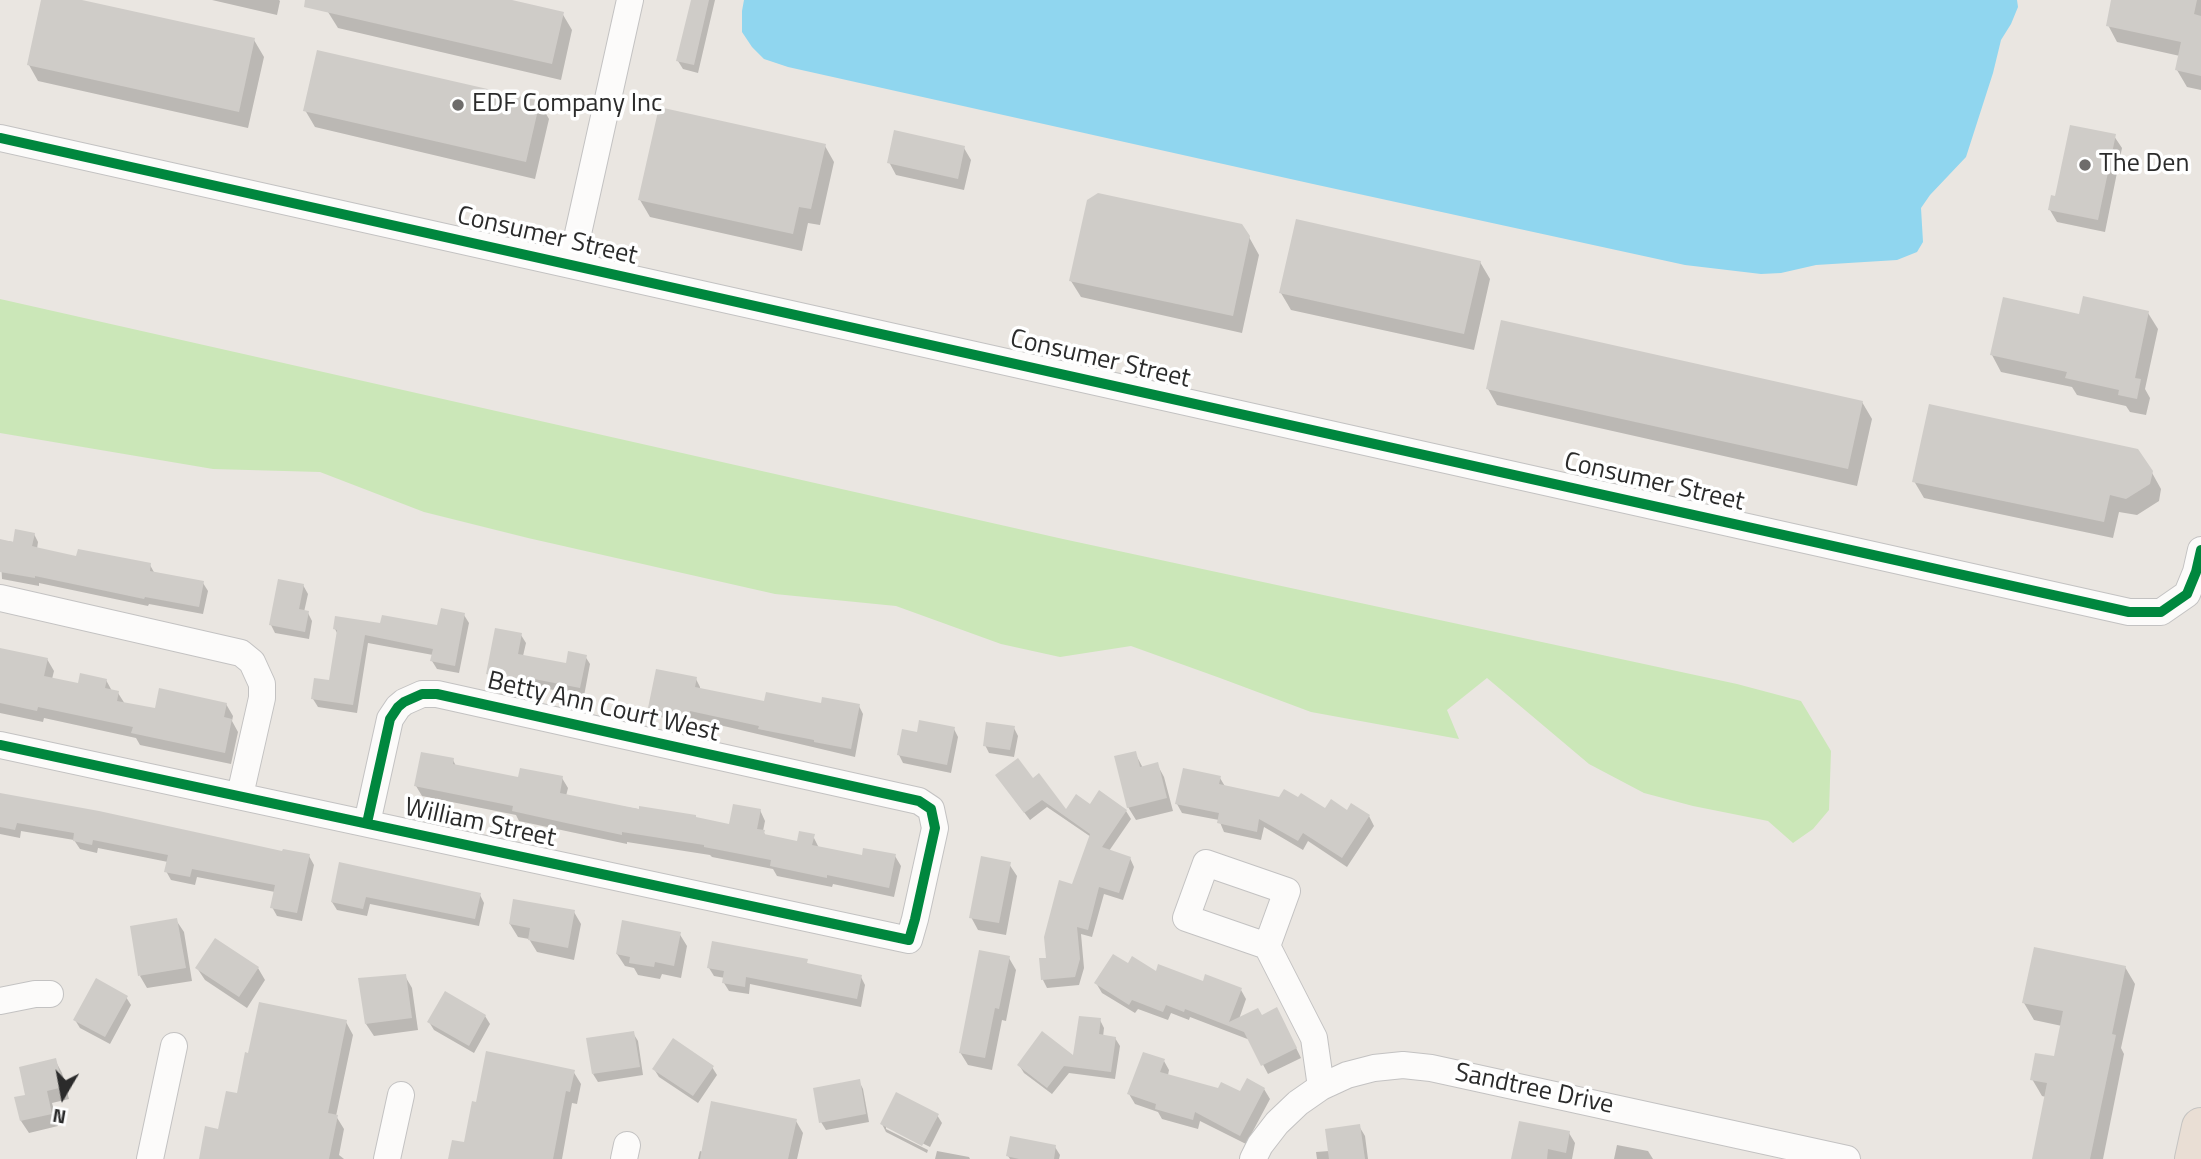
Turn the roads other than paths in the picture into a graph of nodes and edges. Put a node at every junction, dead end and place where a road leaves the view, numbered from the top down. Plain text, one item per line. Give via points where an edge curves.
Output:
1 (630, 0) edge
2 (0, 138) edge
3 (571, 265) junction
4 (2201, 550) edge
5 (0, 598) edge
6 (0, 745) edge
7 (240, 795) junction
8 (367, 823) junction
9 (909, 940) joint
10 (1267, 946) dead end
11 (50, 994) dead end
12 (0, 1001) edge
13 (174, 1046) dead end
14 (1321, 1087) junction
15 (401, 1095) dead end
16 (2201, 1127) edge
17 (150, 1159) edge
18 (387, 1159) edge
19 (1253, 1159) edge
20 (1847, 1159) edge
21 (2194, 1159) edge

1 - 3 street
2 - 3 street, Consumer Street
3 - 4 street, Consumer Street via 2129,612 2161,612 2187,594
5 - 7 street via 241,653 252,662 262,684 262,698
6 - 7 street, William Street
7 - 8 street, William Street
8 - 9 street, William Street
8 - 9 street, Betty Ann Court West via 390,719 404,702 422,694 437,694 919,801 931,809 935,828
10 - 14 street via 1314,1038
11 - 12 street
13 - 17 street
14 - 19 street, Sandtree Drive via 1277,1123
14 - 20 street, Sandtree Drive via 1374,1068 1431,1068
15 - 18 street
16 - 21 highway

